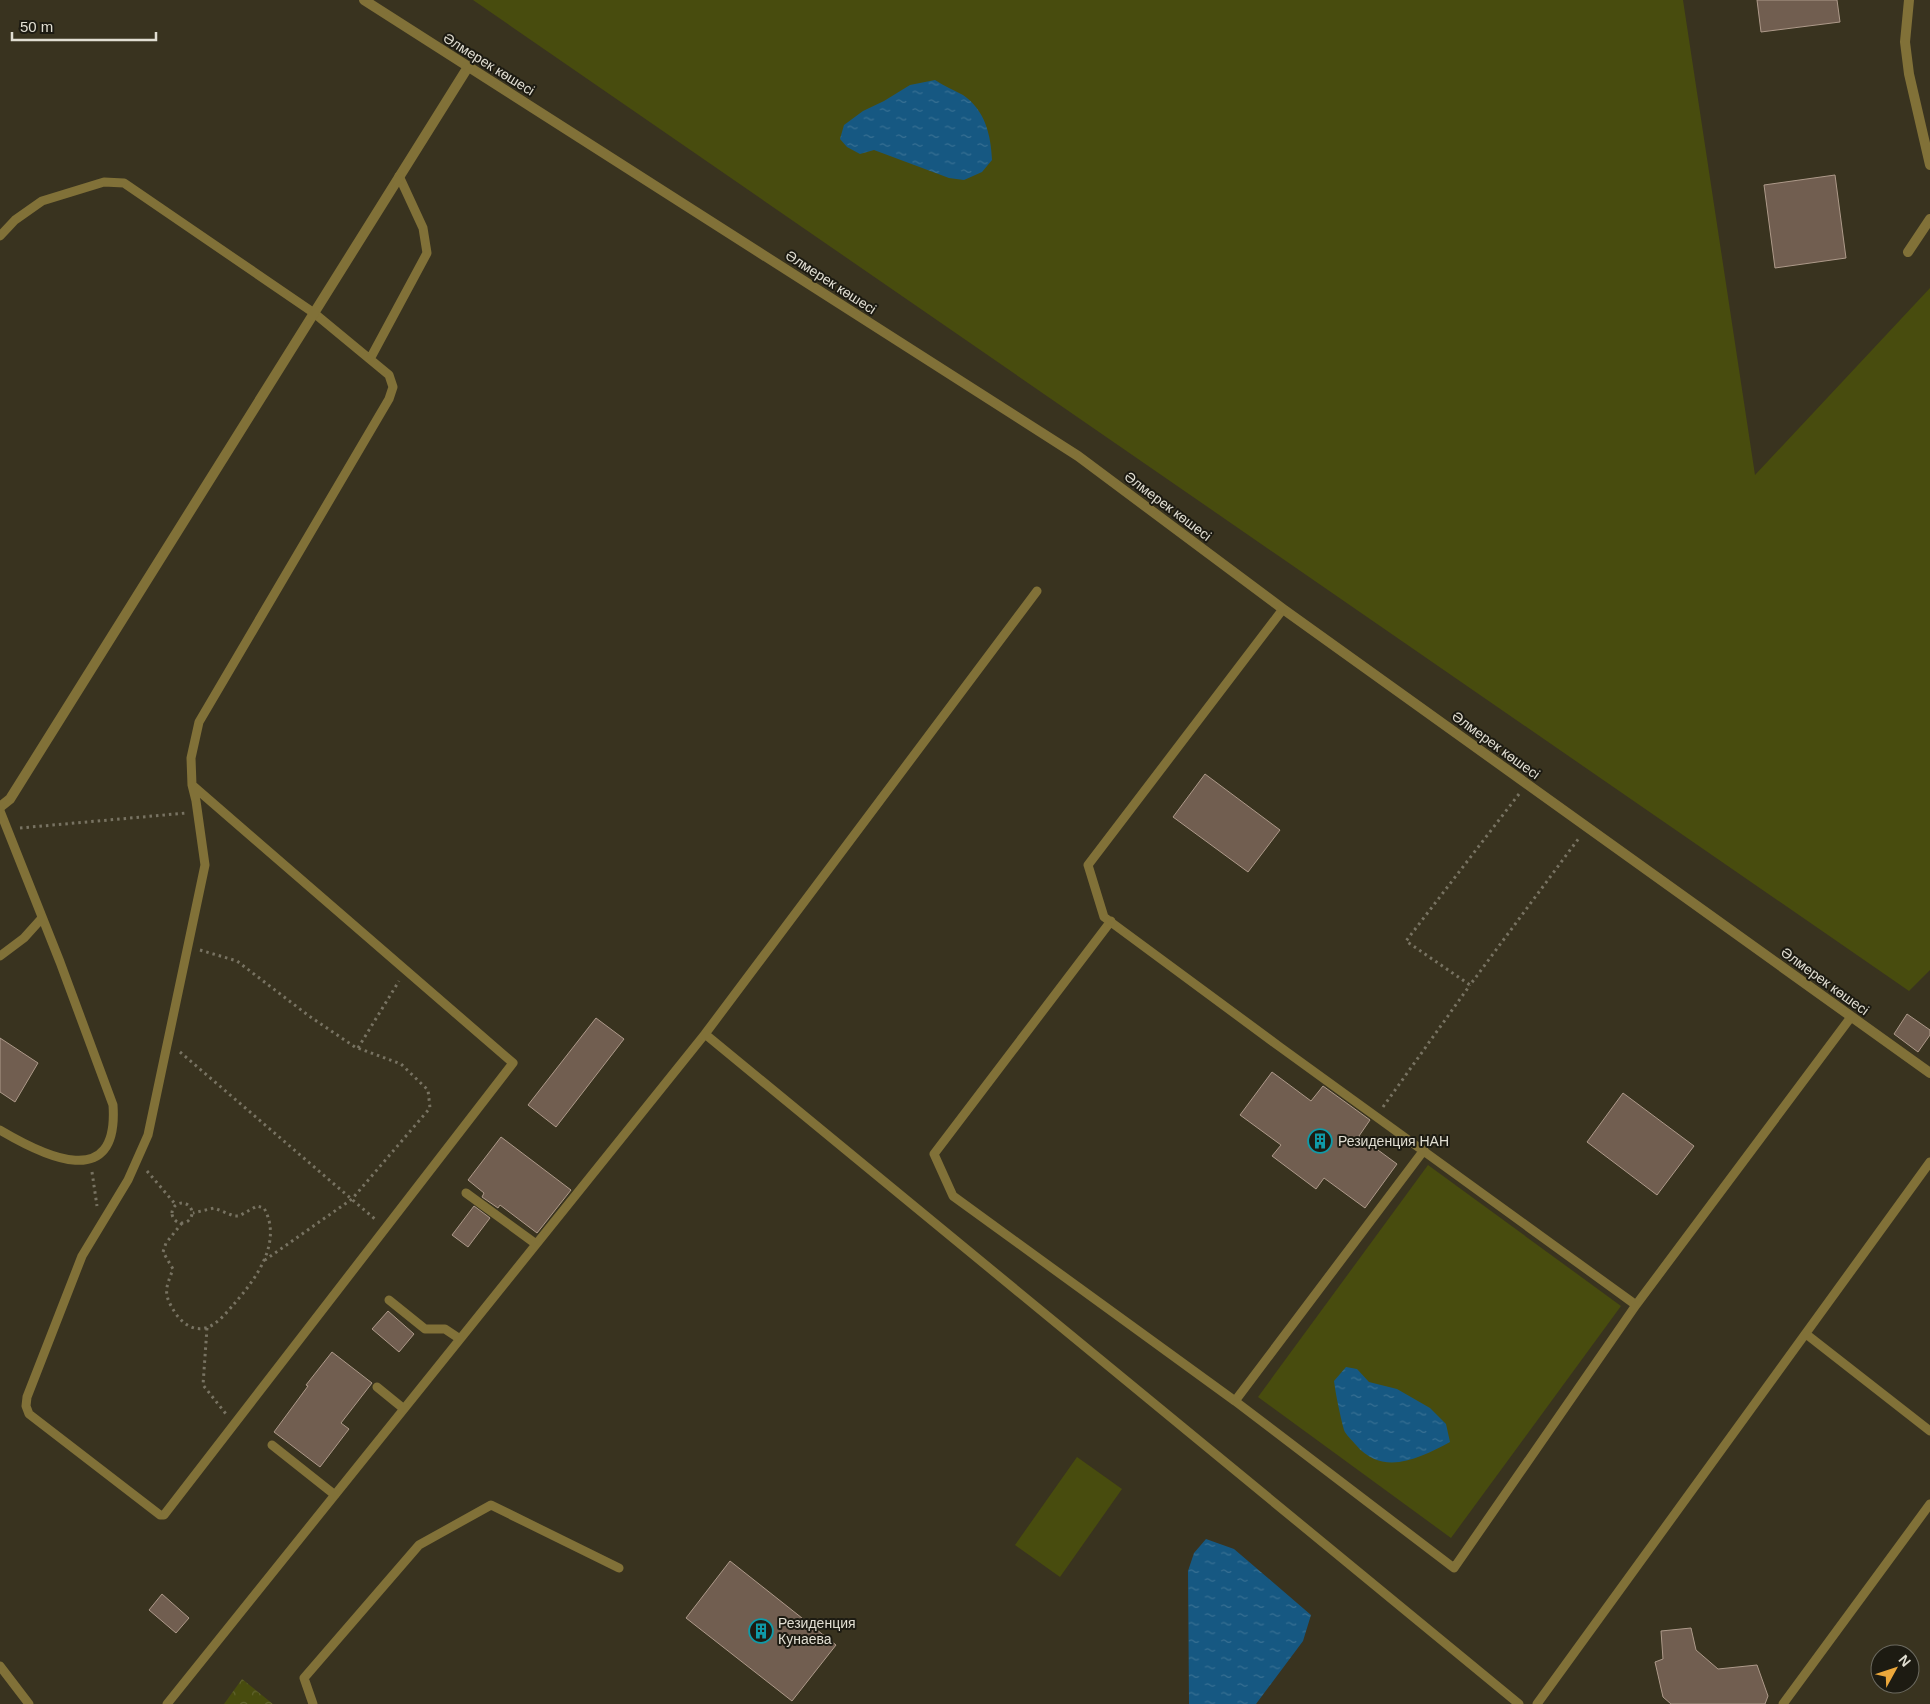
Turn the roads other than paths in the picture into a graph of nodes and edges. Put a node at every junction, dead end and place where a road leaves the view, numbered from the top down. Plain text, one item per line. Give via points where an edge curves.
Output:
1 (364, 0) edge
2 (1909, 0) edge
3 (468, 67) junction
4 (1930, 165) edge
5 (399, 176) junction
6 (1930, 219) edge
7 (0, 236) edge
8 (1908, 252) dead end
9 (314, 313) junction
10 (370, 359) junction
11 (1037, 591) dead end
12 (1283, 609) junction
13 (192, 785) junction
14 (0, 807) edge
15 (0, 811) edge
16 (42, 918) junction
17 (1110, 921) junction
18 (0, 956) edge
19 (1851, 1016) junction
20 (705, 1034) junction
21 (1930, 1073) edge
22 (0, 1130) edge
23 (1424, 1150) junction
24 (1930, 1162) edge
25 (466, 1192) dead end
26 (536, 1244) junction
27 (389, 1300) dead end
28 (1636, 1305) junction
29 (1806, 1334) junction
30 (460, 1339) junction
31 (377, 1387) dead end
32 (1235, 1401) junction
33 (404, 1409) junction
34 (1930, 1431) edge
35 (272, 1445) dead end
36 (335, 1494) junction
37 (1930, 1504) edge
38 (619, 1568) dead end
39 (0, 1666) edge
40 (29, 1704) edge
41 (167, 1704) edge
42 (313, 1704) edge
43 (1519, 1704) edge
44 (1537, 1704) edge
45 (1783, 1704) edge

1 - 3 street, Әлмерек көшесі
2 - 4 street via 1905,42 1909,74
3 - 5 street
3 - 12 street, Әлмерек көшесі via 1078,456
5 - 9 street
5 - 10 lane via 423,228 428,253
6 - 8 street
7 - 9 lane via 15,220 42,201 104,182 124,183
9 - 10 lane
9 - 14 street via 10,799
10 - 13 lane via 389,375 393,387 389,399 199,722 191,758
11 - 20 lane
12 - 17 lane via 1088,865 1104,917
12 - 19 street, Әлмерек көшесі
13 - 13 lane via 205,865 148,1135 128,1180 82,1256 26,1406 29,1414 160,1515 164,1515 513,1063
15 - 16 lane
16 - 18 lane via 24,938
16 - 22 lane via 113,1105 111,1139 100,1154 74,1161 39,1152
17 - 23 lane
17 - 32 lane via 934,1154 953,1196
19 - 21 street, Әлмерек көшесі
19 - 28 lane
20 - 26 lane
20 - 43 lane
23 - 28 lane
23 - 32 lane
24 - 29 lane
25 - 26 lane
26 - 30 lane
27 - 30 lane via 424,1329 445,1329
28 - 32 lane via 1454,1568
29 - 34 lane
29 - 44 lane
30 - 33 lane
31 - 33 lane
33 - 36 lane
35 - 36 lane
36 - 41 lane
37 - 45 lane
38 - 42 lane via 492,1505 419,1545 304,1678
39 - 40 lane

